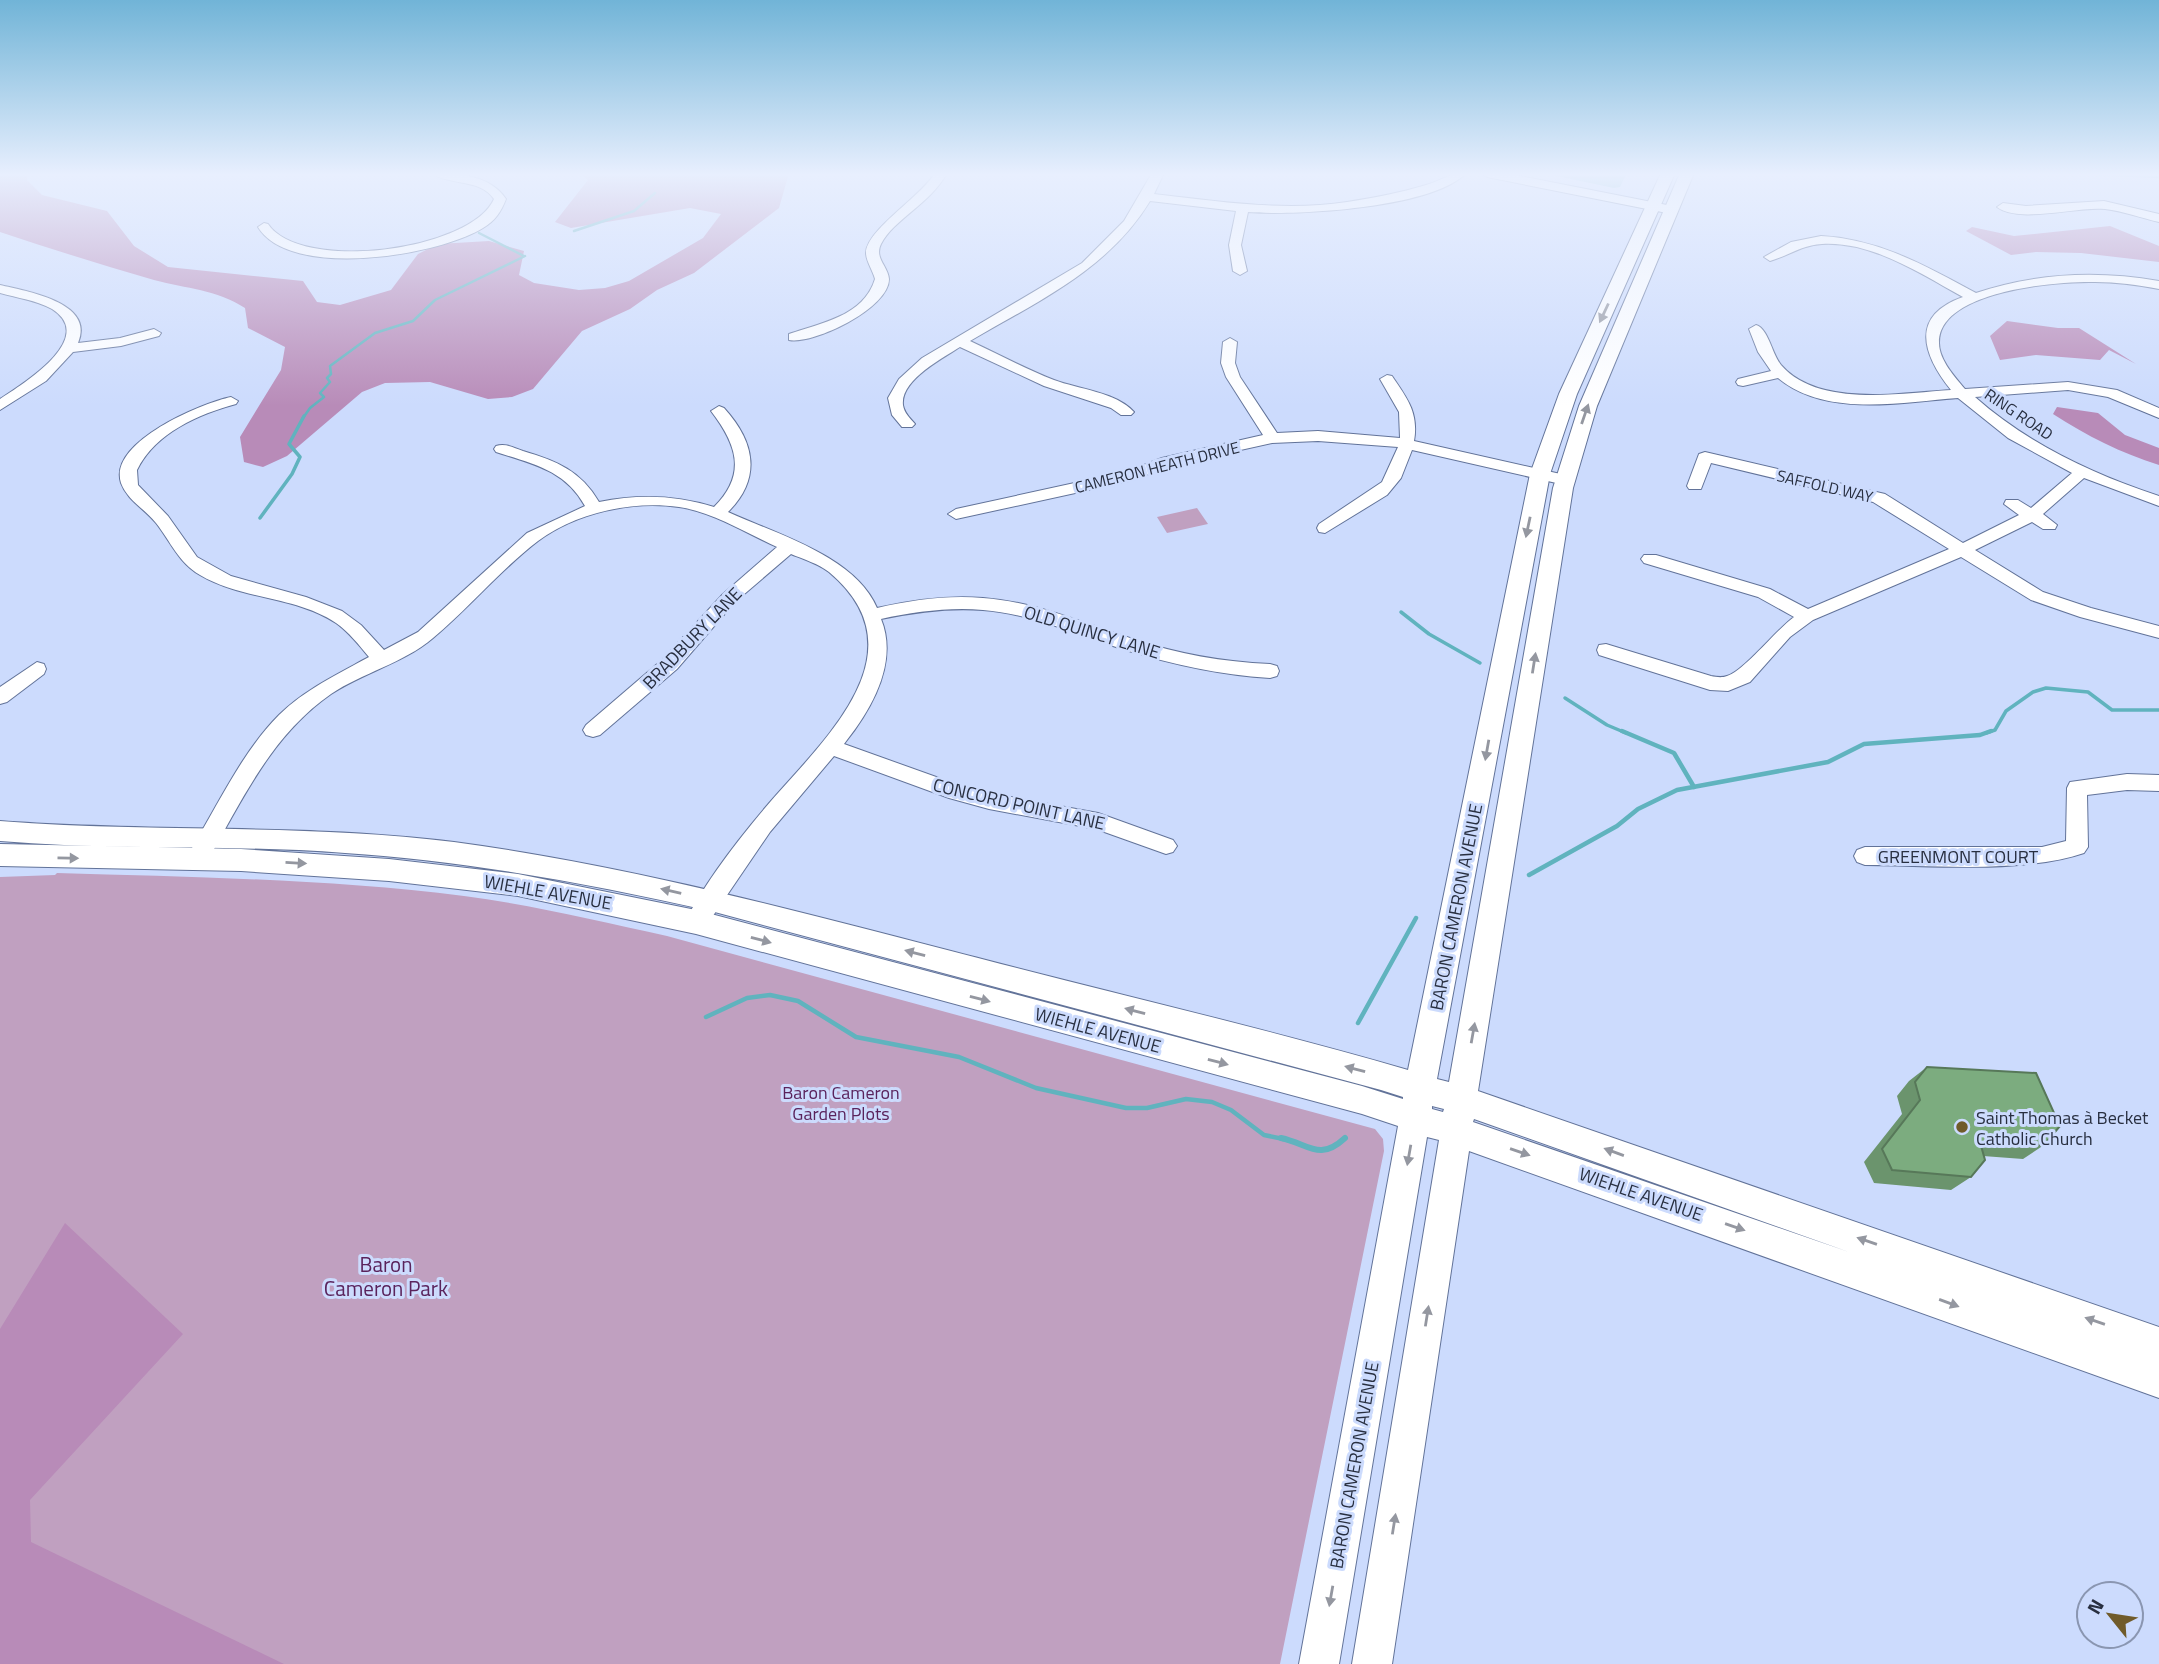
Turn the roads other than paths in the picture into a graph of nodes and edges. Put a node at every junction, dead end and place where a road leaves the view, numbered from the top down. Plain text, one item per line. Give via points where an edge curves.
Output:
1 (318, 251) edge
2 (388, 251) edge
3 (873, 251) edge
4 (1104, 251) edge
5 (1236, 251) edge
6 (1641, 251) edge
7 (1783, 251) edge
8 (1881, 251) edge
9 (1770, 257) dead end
10 (1240, 271) dead end
11 (2159, 285) edge
12 (0, 289) edge
13 (1971, 296) junction
14 (1756, 329) dead end
15 (154, 333) dead end
16 (794, 337) dead end
17 (960, 342) junction
18 (1230, 342) dead end
19 (68, 348) junction
20 (1781, 373) junction
21 (1387, 379) dead end
22 (1743, 382) dead end
23 (1963, 395) junction
24 (231, 401) dead end
25 (1, 404) edge
26 (719, 411) dead end
27 (1126, 412) dead end
28 (2159, 412) edge
29 (907, 424) dead end
30 (1272, 438) junction
31 (1404, 443) junction
32 (502, 449) dead end
33 (2082, 472) junction
34 (1553, 477) junction
35 (1695, 486) dead end
36 (2159, 501) edge
37 (2012, 504) dead end
38 (594, 509) junction
39 (717, 513) junction
40 (956, 514) dead end
41 (2031, 516) junction
42 (2049, 525) dead end
43 (1325, 528) dead end
44 (790, 545) junction
45 (1962, 550) junction
46 (1650, 559) dead end
47 (873, 615) junction
48 (1807, 616) junction
49 (2159, 632) edge
50 (1606, 650) dead end
51 (382, 659) junction
52 (37, 669) dead end
53 (1270, 671) dead end
54 (0, 697) edge
55 (593, 730) dead end
56 (832, 747) junction
57 (2159, 783) edge
58 (0, 831) edge
59 (1166, 846) dead end
60 (204, 848) junction
61 (0, 855) edge
62 (1865, 856) dead end
63 (704, 911) junction
64 (1418, 1102) junction
65 (1458, 1115) junction
66 (2159, 1345) edge
67 (2159, 1380) edge
68 (1319, 1664) edge
69 (1372, 1664) edge

1 - 2 street via 362,256
3 - 16 street via 882,279 874,299 847,317
4 - 17 street via 1087,266
5 - 10 street
6 - 34 main road, BARON CAMERON AVENUE via 1568,394
7 - 9 street
8 - 13 street
11 - 13 street, RING ROAD via 2070,276
12 - 19 street via 62,309 74,330
13 - 23 street, RING ROAD via 1941,314 1930,340 1942,371
14 - 20 street via 1769,360
15 - 19 street
17 - 27 street
17 - 29 street via 927,361 900,388 894,402 897,415
18 - 30 street via 1228,363 1233,377
19 - 25 street via 51,370
20 - 22 street
20 - 23 street via 1803,386 1844,398
21 - 31 street via 1408,417
23 - 28 street via 2081,387 2128,398
23 - 33 street, RING ROAD via 2007,430
24 - 51 street via 195,412 146,447 129,475 132,493 156,512 177,545 201,568 339,617
26 - 39 street via 731,426 745,475 738,492
30 - 31 street, CAMERON HEATH DRIVE
30 - 40 street, CAMERON HEATH DRIVE via 1168,461 1130,476
31 - 34 street, CAMERON HEATH DRIVE
31 - 43 street via 1401,466 1392,482
32 - 38 street via 568,474
33 - 36 street, RING ROAD
33 - 41 street
34 -> 64 main road, BARON CAMERON AVENUE
65 -> 34 main road, BARON CAMERON AVENUE
35 - 45 street, SAFFOLD WAY via 1705,457 1794,477 1879,499
37 - 41 street
38 - 39 street via 663,500
38 - 51 street via 533,537 424,636
39 - 44 street
41 - 42 street
41 - 45 street
44 - 47 street via 849,579
44 - 55 street, BRADBURY LANE via 729,598 670,664
45 - 48 street
45 - 49 street, SAFFOLD WAY via 2037,596
46 - 48 street via 1764,593
47 - 53 street, OLD QUINCY LANE via 929,604 1001,606 1196,663
47 - 56 street via 879,644 874,678 855,716
48 - 50 street via 1784,633 1743,677 1728,684 1710,683
51 - 60 street via 325,689 286,720 260,752
52 - 54 street
56 - 59 street, CONCORD POINT LANE via 949,790 1098,821
56 - 63 street via 753,837
57 - 62 street, GREENMONT COURT via 2077,789 2077,847 2042,856
58 - 60 main road, WIEHLE AVENUE
61 -> 60 main road, WIEHLE AVENUE via 64,859
60 - 63 main road, WIEHLE AVENUE via 327,841 453,853 603,876
63 - 64 main road, WIEHLE AVENUE via 1362,1100
64 - 65 main road, WIEHLE AVENUE
64 -> 68 main road, BARON CAMERON AVENUE
66 -> 65 main road, WIEHLE AVENUE
65 -> 67 main road, WIEHLE AVENUE
69 -> 65 main road, BARON CAMERON AVENUE

